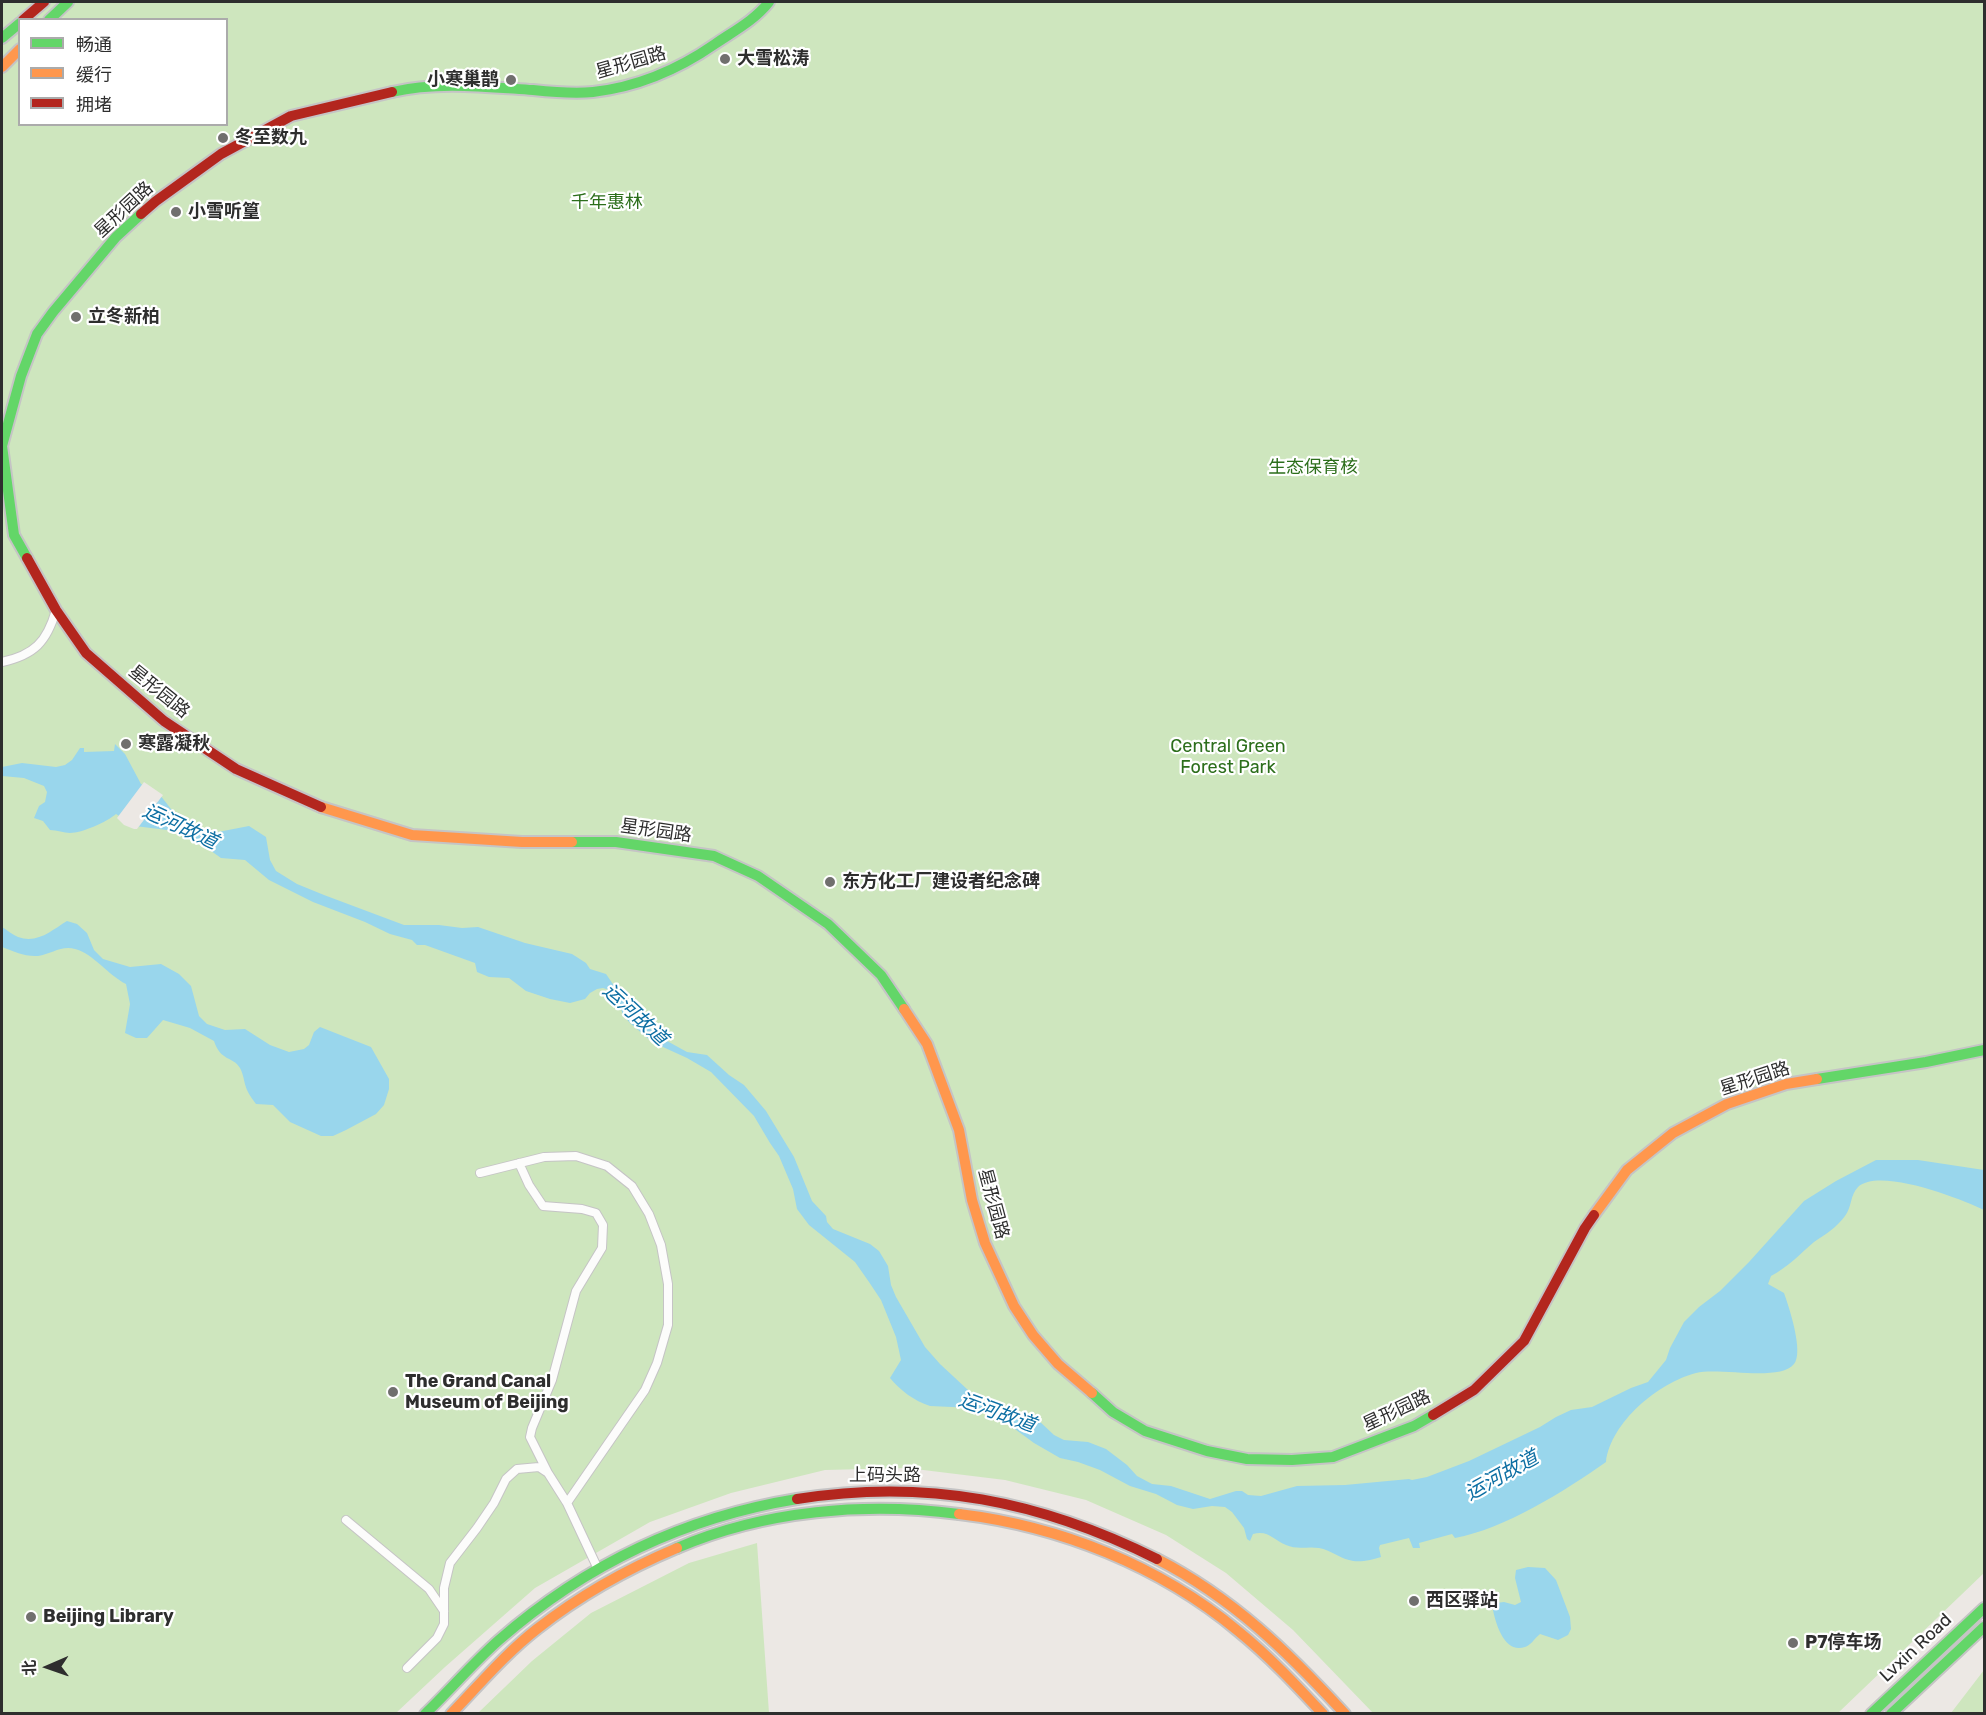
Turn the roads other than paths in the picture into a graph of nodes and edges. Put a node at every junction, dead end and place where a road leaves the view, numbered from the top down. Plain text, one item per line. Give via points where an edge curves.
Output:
1 (44, 2) edge
2 (68, 2) edge
3 (769, 2) edge
4 (25, 18) edge
5 (51, 18) edge
6 (18, 25) edge
7 (2, 38) edge
8 (18, 51) edge
9 (2, 67) edge
10 (56, 610) junction
11 (2, 662) edge
12 (1984, 1050) edge
13 (519, 1163) junction
14 (480, 1173) dead end
15 (548, 1473) junction
16 (567, 1503) junction
17 (346, 1520) dead end
18 (598, 1569) junction
19 (1192, 1578) junction
20 (1184, 1593) junction
21 (1984, 1608) edge
22 (444, 1612) junction
23 (1984, 1627) edge
24 (1277, 1643) junction
25 (1269, 1659) junction
26 (407, 1668) dead end
27 (425, 1713) edge
28 (451, 1713) edge
29 (1323, 1713) edge
30 (1345, 1713) edge
31 (1871, 1713) edge
32 (1891, 1713) edge

1 - 4 street
2 - 5 street
3 - 10 street, 星形园路 via 760,13 692,60 628,85 592,92 411,87 291,116 220,154 156,201 109,245 37,334 2,446 14,535
6 - 7 street
8 - 9 street
10 - 11 street via 42,641 22,657
10 - 12 street, 星形园路 via 86,653 164,721 236,770 328,810 411,835 522,842 616,842 714,856 758,876 828,924 881,975 927,1044 959,1130 972,1200 985,1243 1014,1306 1033,1335 1058,1364 1113,1412 1145,1431 1207,1451 1247,1459 1333,1457 1414,1426 1474,1390 1524,1341 1592,1218 1627,1170 1672,1133 1727,1104 1786,1084
13 - 14 street
13 - 15 street via 543,1206 596,1213 603,1225 602,1248 576,1292 552,1380 530,1437
13 - 16 street via 576,1156 607,1166 632,1186 661,1245 668,1284 668,1325 645,1390
15 - 16 street
15 - 22 street via 539,1467 526,1467 506,1479 494,1503 450,1563
16 - 18 street
17 - 22 street via 429,1589
18 - 19 street, 上码头路 via 671,1532 728,1513 850,1491 921,1492 985,1500 1082,1525
18 - 27 street, 上码头路 via 499,1639
19 - 20 street via 1190,1589
19 - 24 street, 上码头路
20 - 25 street, 上码头路 via 1225,1620
20 - 28 street, 上码头路 via 1140,1567 1089,1545 990,1516 900,1507 788,1516 708,1537 650,1560 589,1593 546,1622
21 - 31 street, Lvxin Road
22 - 26 street via 444,1624 437,1638
23 - 32 street, Lvxin Road
24 - 25 street via 1269,1648
24 - 30 street, 上码头路
25 - 29 street, 上码头路

